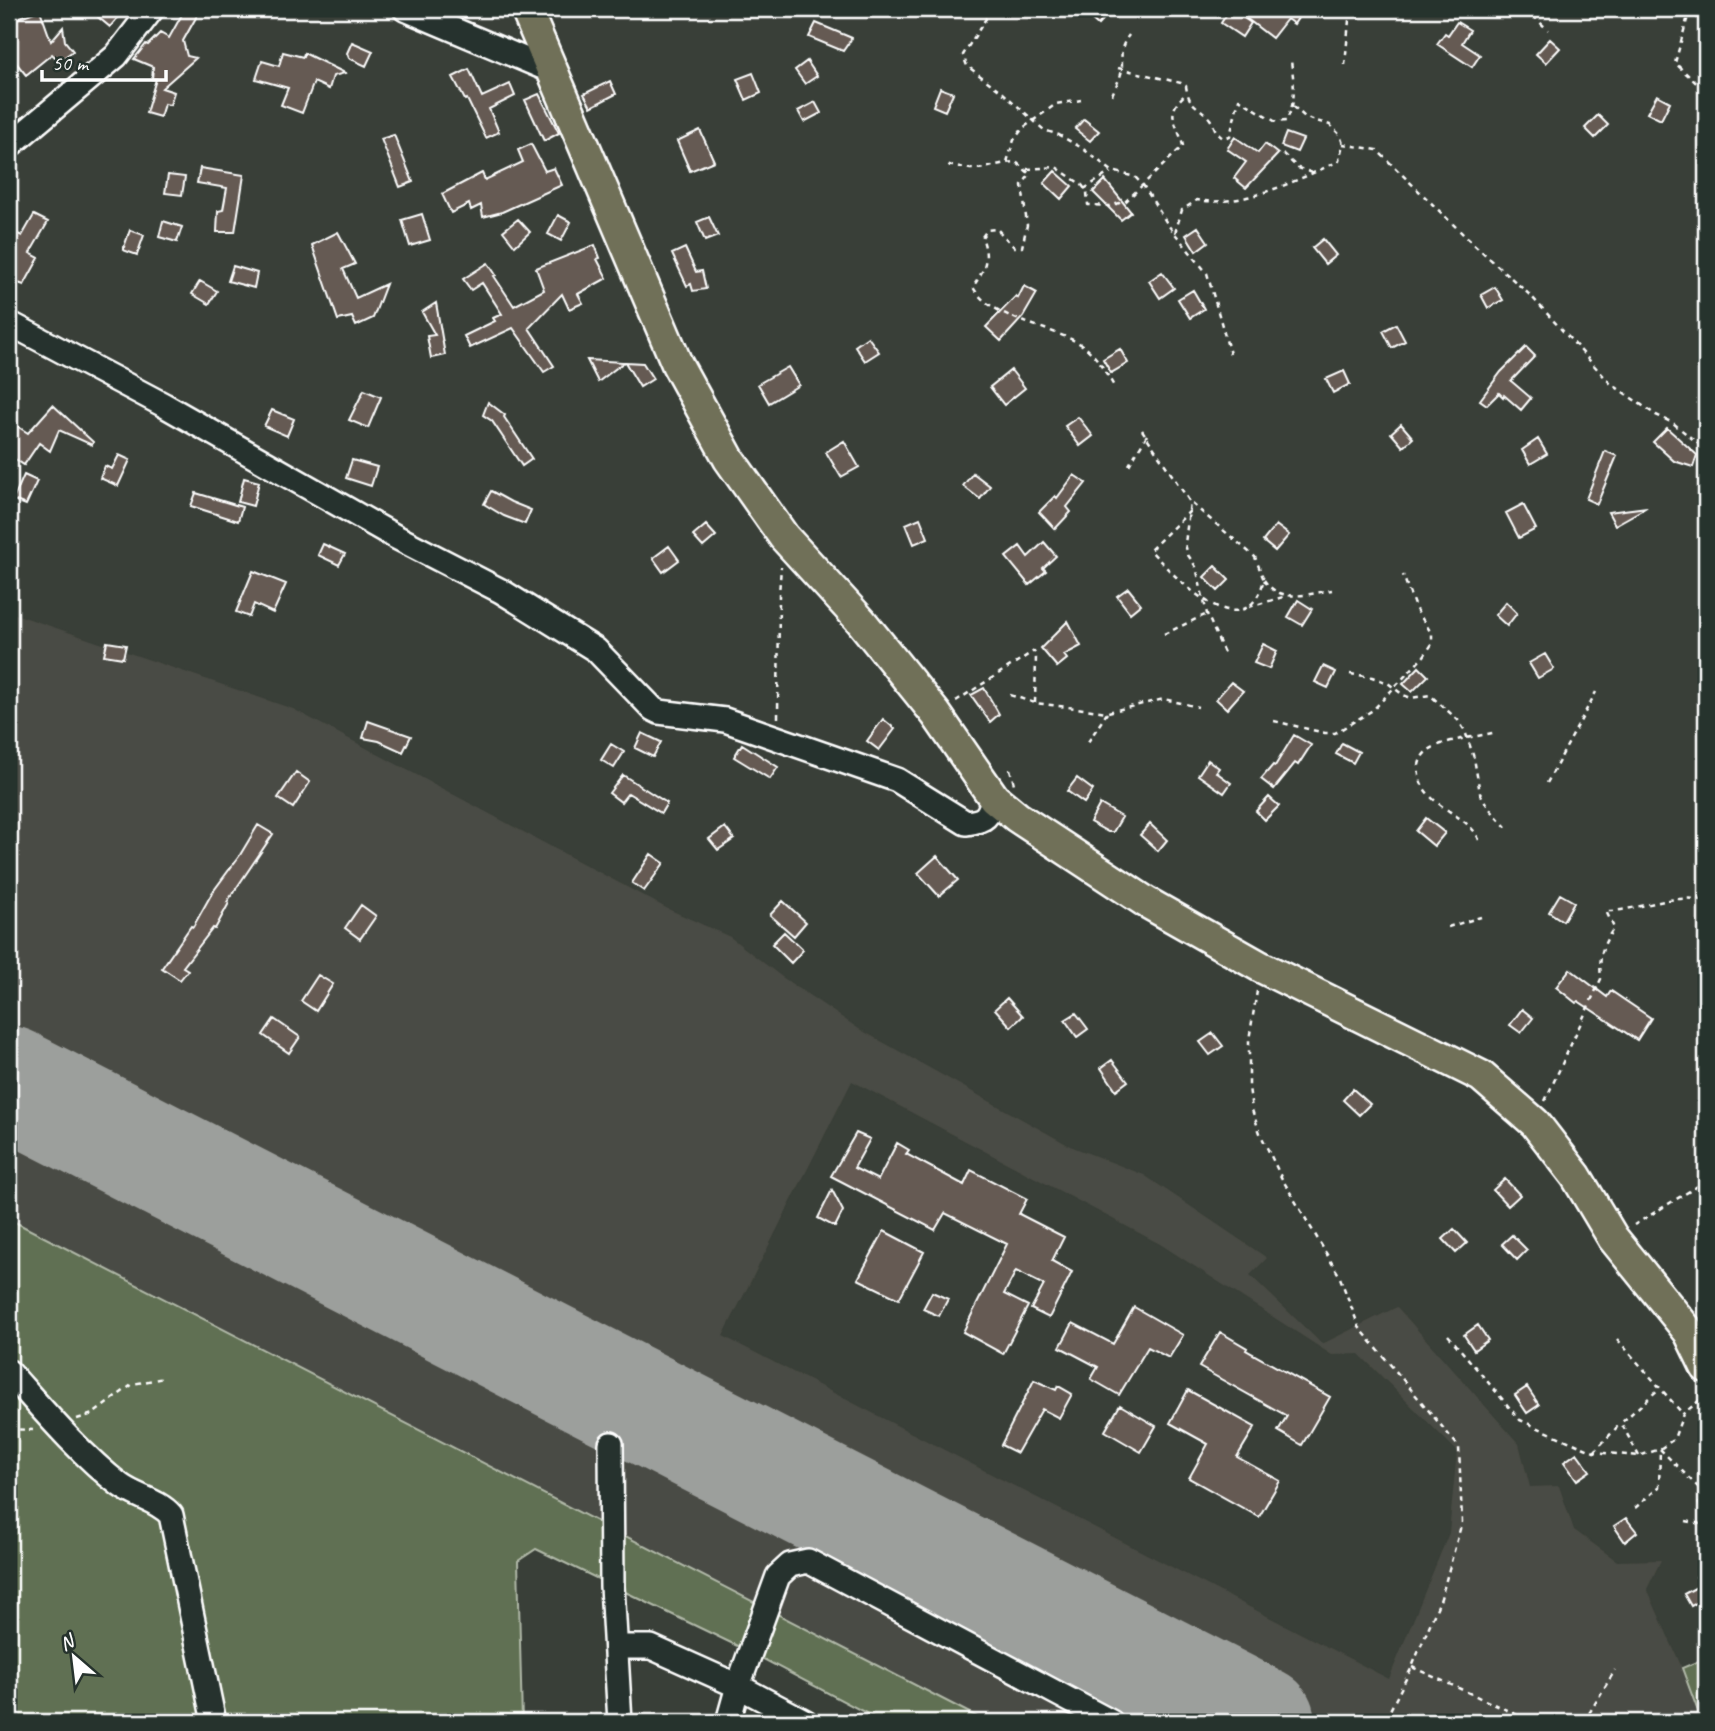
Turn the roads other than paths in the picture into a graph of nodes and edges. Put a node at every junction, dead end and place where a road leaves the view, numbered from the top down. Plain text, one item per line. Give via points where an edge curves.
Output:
1 (152, 9) edge
2 (405, 9) edge
3 (526, 9) edge
4 (552, 71) junction
5 (9, 146) edge
6 (9, 323) edge
7 (995, 797) junction
8 (1706, 1367) edge
9 (9, 1372) edge
10 (611, 1444) dead end
11 (616, 1647) junction
12 (738, 1686) junction
13 (214, 1722) edge
14 (620, 1722) edge
15 (728, 1722) edge
16 (806, 1722) edge
17 (1111, 1722) edge

1 - 5 street via 116,56
2 - 4 street
3 - 4 main road
4 - 7 main road via 682,374 729,459 784,537 861,621
6 - 7 street via 501,592 596,650 659,712 716,718 897,780 967,823 989,815
7 - 8 main road via 1017,817 1146,902 1261,967 1481,1076 1535,1123 1576,1176 1613,1238 1689,1332
9 - 13 street via 119,1484 171,1515
10 - 11 street
11 - 12 street via 651,1647
11 - 14 street
12 - 15 street
12 - 16 street
12 - 17 street via 778,1576 790,1565 808,1562

